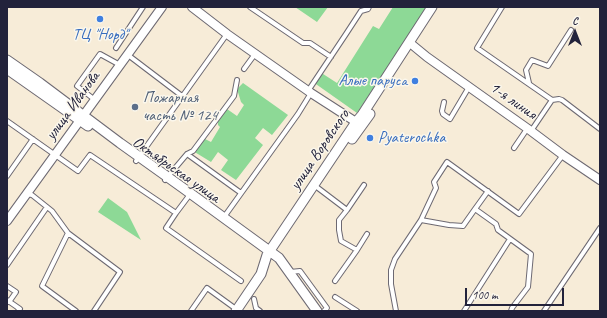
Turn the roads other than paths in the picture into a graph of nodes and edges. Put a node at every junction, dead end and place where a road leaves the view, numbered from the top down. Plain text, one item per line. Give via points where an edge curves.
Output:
1 (143, 7) edge
2 (162, 7) edge
3 (192, 7) edge
4 (250, 7) edge
5 (370, 7) edge
6 (432, 7) edge
7 (439, 7) edge
8 (502, 7) edge
9 (571, 30) dead end
10 (227, 34) junction
11 (412, 44) junction
12 (116, 48) dead end
13 (256, 54) junction
14 (128, 55) junction
15 (331, 56) junction
16 (7, 60) edge
17 (120, 65) junction
18 (7, 69) edge
19 (244, 69) dead end
20 (237, 80) dead end
21 (529, 84) junction
22 (470, 87) junction
23 (309, 92) junction
24 (182, 96) junction
25 (95, 100) junction
26 (552, 100) junction
27 (444, 102) dead end
28 (82, 118) junction
29 (7, 120) edge
30 (356, 122) junction
31 (529, 129) junction
32 (600, 129) edge
33 (33, 139) junction
34 (514, 148) dead end
35 (187, 154) junction
36 (562, 154) junction
37 (55, 155) junction
38 (138, 158) junction
39 (7, 176) edge
40 (166, 178) junction
41 (600, 180) edge
42 (364, 185) dead end
43 (316, 187) junction
44 (488, 191) junction
45 (241, 193) junction
46 (27, 194) junction
47 (188, 197) junction
48 (47, 207) junction
49 (475, 209) junction
50 (347, 210) junction
51 (176, 213) junction
52 (223, 219) junction
53 (421, 220) junction
54 (7, 221) edge
55 (600, 228) edge
56 (68, 233) junction
57 (367, 234) dead end
58 (510, 239) junction
59 (357, 250) junction
60 (272, 256) junction
61 (7, 265) edge
62 (287, 272) junction
63 (335, 281) dead end
64 (241, 282) dead end
65 (7, 286) edge
66 (336, 297) dead end
67 (254, 298) dead end
68 (8, 301) edge
69 (236, 310) edge
70 (18, 311) edge
71 (76, 311) edge
72 (94, 311) edge
73 (191, 311) edge
74 (260, 311) edge
75 (313, 311) edge
76 (317, 311) edge
77 (324, 311) edge
78 (357, 311) edge
79 (396, 311) edge
80 (464, 311) edge
81 (512, 311) edge
82 (544, 311) edge

1 - 12 lane
2 - 14 street, улица Иванова
3 - 10 street
4 - 15 lane via 303,43 310,43
5 - 15 lane via 361,11
6 - 11 street, улица Воровского
7 - 11 street
8 - 21 lane via 477,48
9 - 21 lane via 548,66 532,60 526,70
10 - 13 street
10 - 24 lane
11 - 22 street, 1-я линия
11 - 30 street, улица Воровского
11 - 43 street via 367,118
13 - 19 lane
13 - 23 street
14 - 17 street, улица Иванова
14 - 24 lane
15 - 23 lane
16 - 28 street
17 - 25 street, улица Иванова
17 - 25 lane via 100,54 77,86
18 - 28 street, Октябрьская улица
20 - 35 lane via 234,96 193,151
21 - 26 lane
22 - 27 lane via 450,119 442,114
22 - 31 street, 1-я линия
23 - 30 street
23 - 45 lane via 298,114
24 - 38 lane
25 - 28 street, улица Иванова
26 - 31 lane
26 - 32 lane via 559,98
28 - 37 street, улица Иванова
28 - 38 street, Октябрьская улица
29 - 33 lane
30 - 43 street, улица Воровского
31 - 34 lane
31 - 36 street, 1-я линия
33 - 37 lane
33 - 39 lane
35 - 40 lane
35 - 45 lane
36 - 41 street, 1-я линия
36 - 44 lane via 519,214
37 - 46 street, улица Иванова
37 - 51 lane via 78,171 90,154
38 - 40 street, Октябрьская улица
40 - 47 street, Октябрьская улица
40 - 52 street
42 - 50 lane
43 - 50 lane
43 - 60 street, улица Воровского
44 - 49 lane
44 - 53 lane via 447,162 434,182 436,188
45 - 52 lane
46 - 48 lane
46 - 54 street, улица Иванова
47 - 51 lane
47 - 52 street, Октябрьская улица
48 - 56 lane
48 - 61 lane
49 - 53 lane via 463,226
49 - 58 lane via 496,224 498,230
50 - 59 lane via 339,220 341,241
51 - 64 lane via 166,228
52 - 60 street, Октябрьская улица
53 - 79 lane via 395,259 391,270
55 - 82 lane
56 - 71 lane via 42,286
56 - 72 lane via 120,272
57 - 59 lane
58 - 80 lane
58 - 81 lane via 531,254 528,287
59 - 63 lane
60 - 62 street, Октябрьская улица
60 - 69 street, улица Воровского
62 - 75 street, Октябрьская улица
62 - 76 street
62 - 77 lane via 300,271 327,308
65 - 68 lane via 16,292
66 - 78 lane
67 - 74 lane via 256,308
68 - 70 lane via 20,309
69 - 73 lane via 207,288

